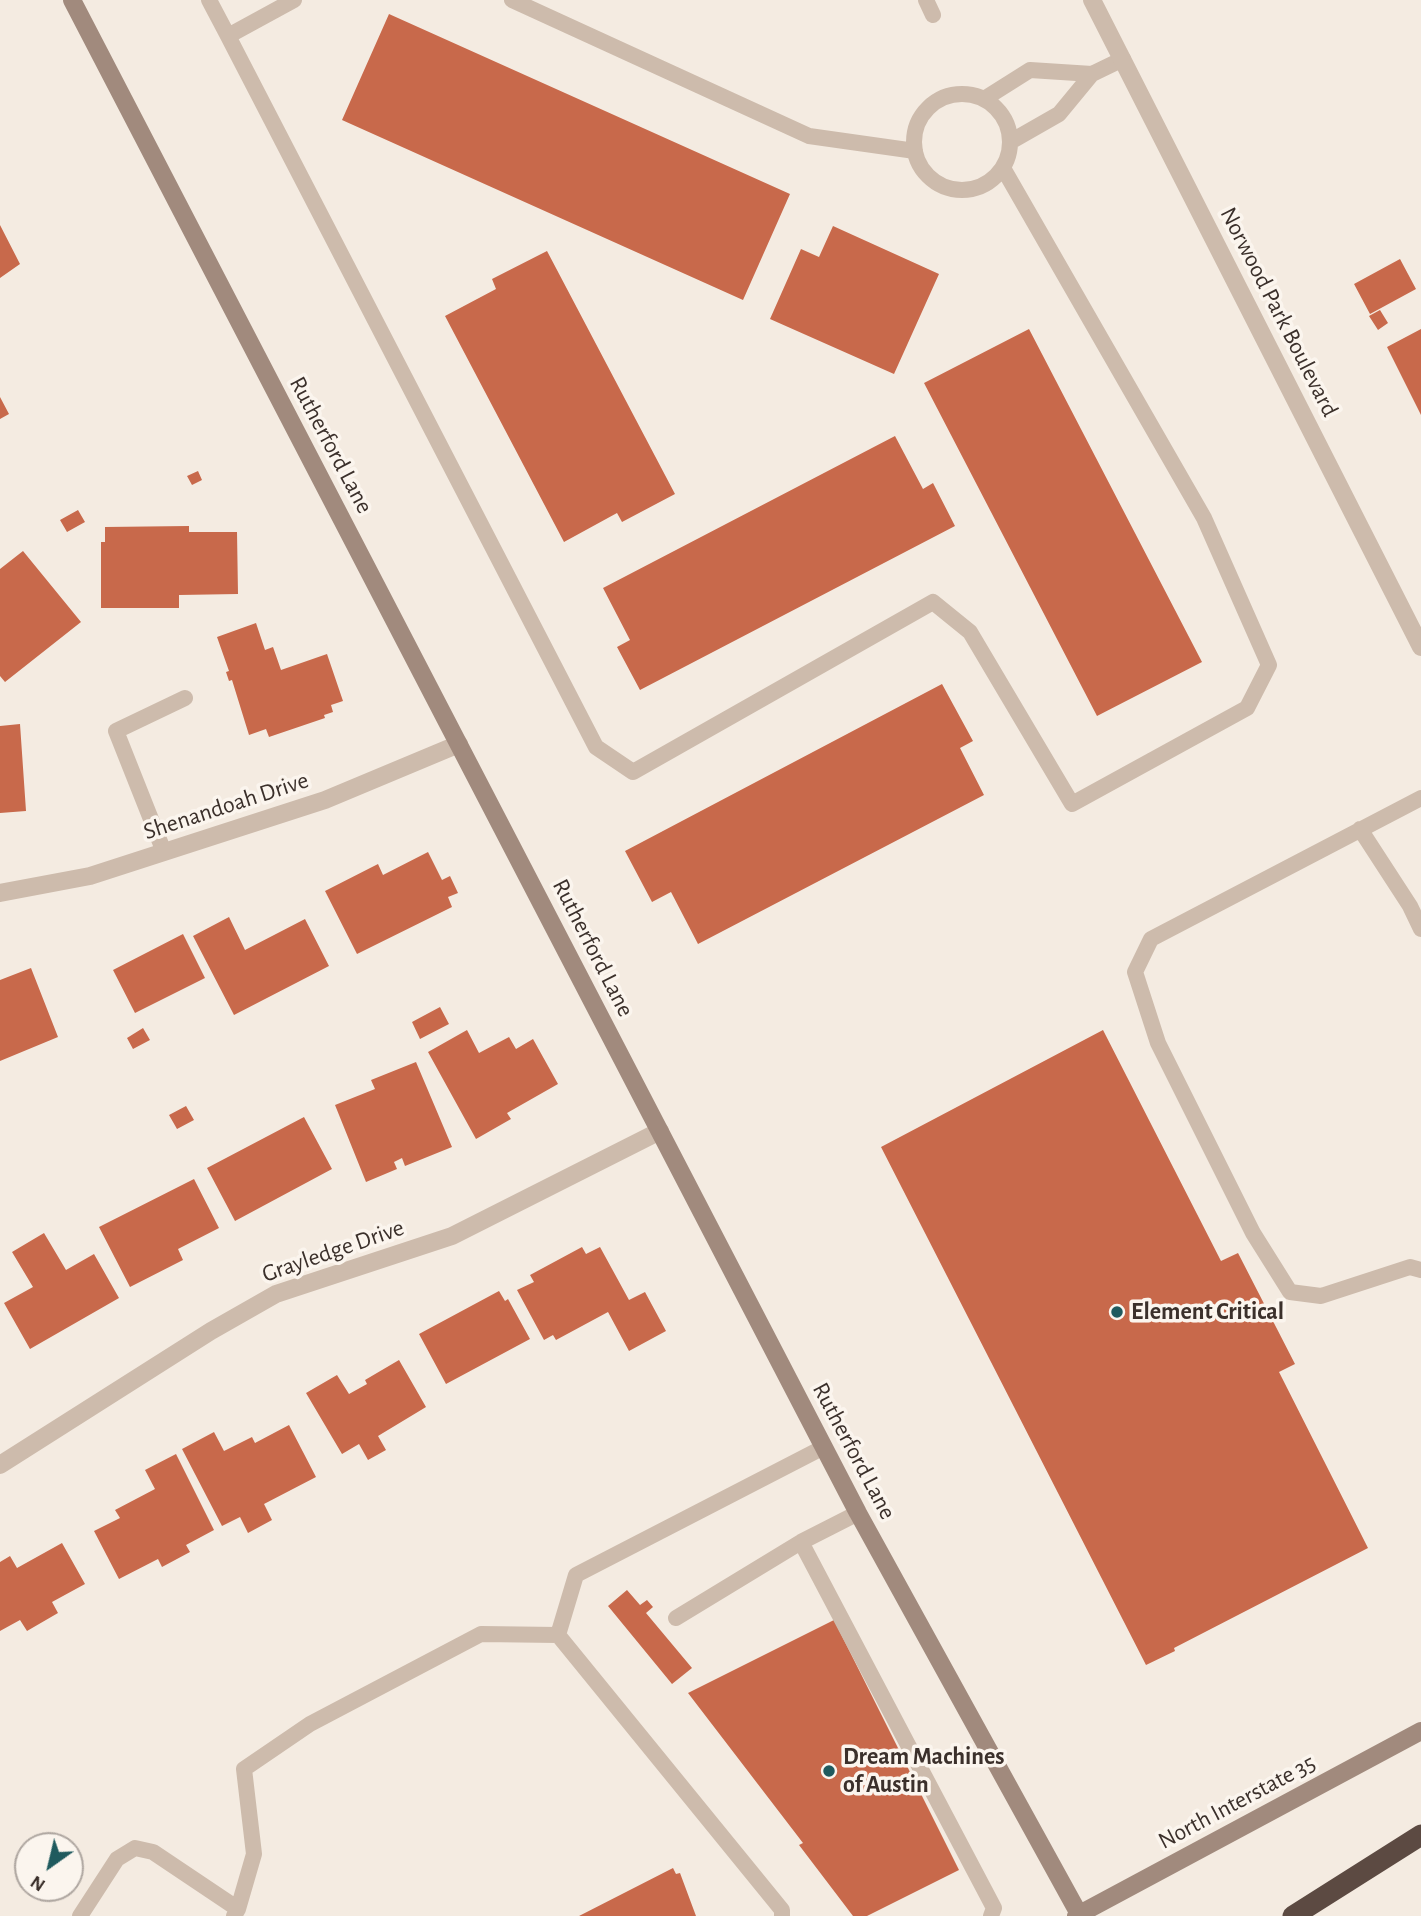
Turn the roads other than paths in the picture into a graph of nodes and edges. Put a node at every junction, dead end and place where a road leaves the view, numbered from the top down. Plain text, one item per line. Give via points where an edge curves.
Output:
1 (72, 0) edge
2 (209, 0) edge
3 (294, 0) edge
4 (512, 0) edge
5 (926, 0) edge
6 (1092, 0) edge
7 (933, 15) dead end
8 (228, 36) junction
9 (1122, 59) junction
10 (1092, 74) junction
11 (985, 99) junction
12 (1010, 142) junction
13 (915, 151) junction
14 (1003, 168) junction
15 (1421, 647) edge
16 (185, 698) dead end
17 (460, 744) junction
18 (1421, 798) edge
19 (1360, 829) junction
20 (163, 852) junction
21 (0, 893) edge
22 (1421, 929) edge
23 (660, 1131) junction
24 (1421, 1270) edge
25 (824, 1447) junction
26 (0, 1465) edge
27 (859, 1513) junction
28 (801, 1542) junction
29 (676, 1618) dead end
30 (558, 1635) junction
31 (1421, 1731) edge
32 (1421, 1835) edge
33 (993, 1912) edge
34 (236, 1913) edge
35 (1077, 1915) edge
36 (80, 1916) edge
37 (782, 1916) edge
38 (1293, 1916) edge

1 - 17 street, Rutherford Lane
2 - 8 lane
3 - 8 lane
4 - 13 lane via 809,136
5 - 7 lane
6 - 9 street, Norwood Park Boulevard
8 - 14 lane via 596,747 633,772 933,602 970,632 1072,804 1247,708 1269,665 1204,518
9 - 10 lane
9 - 15 street, Norwood Park Boulevard
10 - 11 lane via 1030,70
10 - 12 lane via 1059,114
11 - 12 lane via 1005,121
11 - 13 lane via 970,94 939,99 918,121
12 - 14 lane
13 - 14 lane via 930,177 960,190 976,188
16 - 20 lane via 117,731
17 - 20 street, Shenandoah Drive via 325,800
17 - 23 street, Rutherford Lane
18 - 19 lane
19 - 22 lane
19 - 24 lane via 1151,940 1135,972 1158,1043 1253,1233 1290,1292 1321,1296 1410,1267
20 - 21 street, Shenandoah Drive via 90,876
23 - 25 street, Rutherford Lane
23 - 26 street, Grayledge Drive via 452,1236 275,1294
25 - 27 street, Rutherford Lane
25 - 30 lane via 576,1575
27 - 28 lane
27 - 35 street, Rutherford Lane
28 - 29 lane
28 - 33 lane
30 - 34 lane via 481,1634 310,1724 244,1769 254,1854
30 - 37 lane via 782,1910
31 - 35 street, North Interstate 35
32 - 38 highway
34 - 36 lane via 153,1852 135,1848 117,1859

